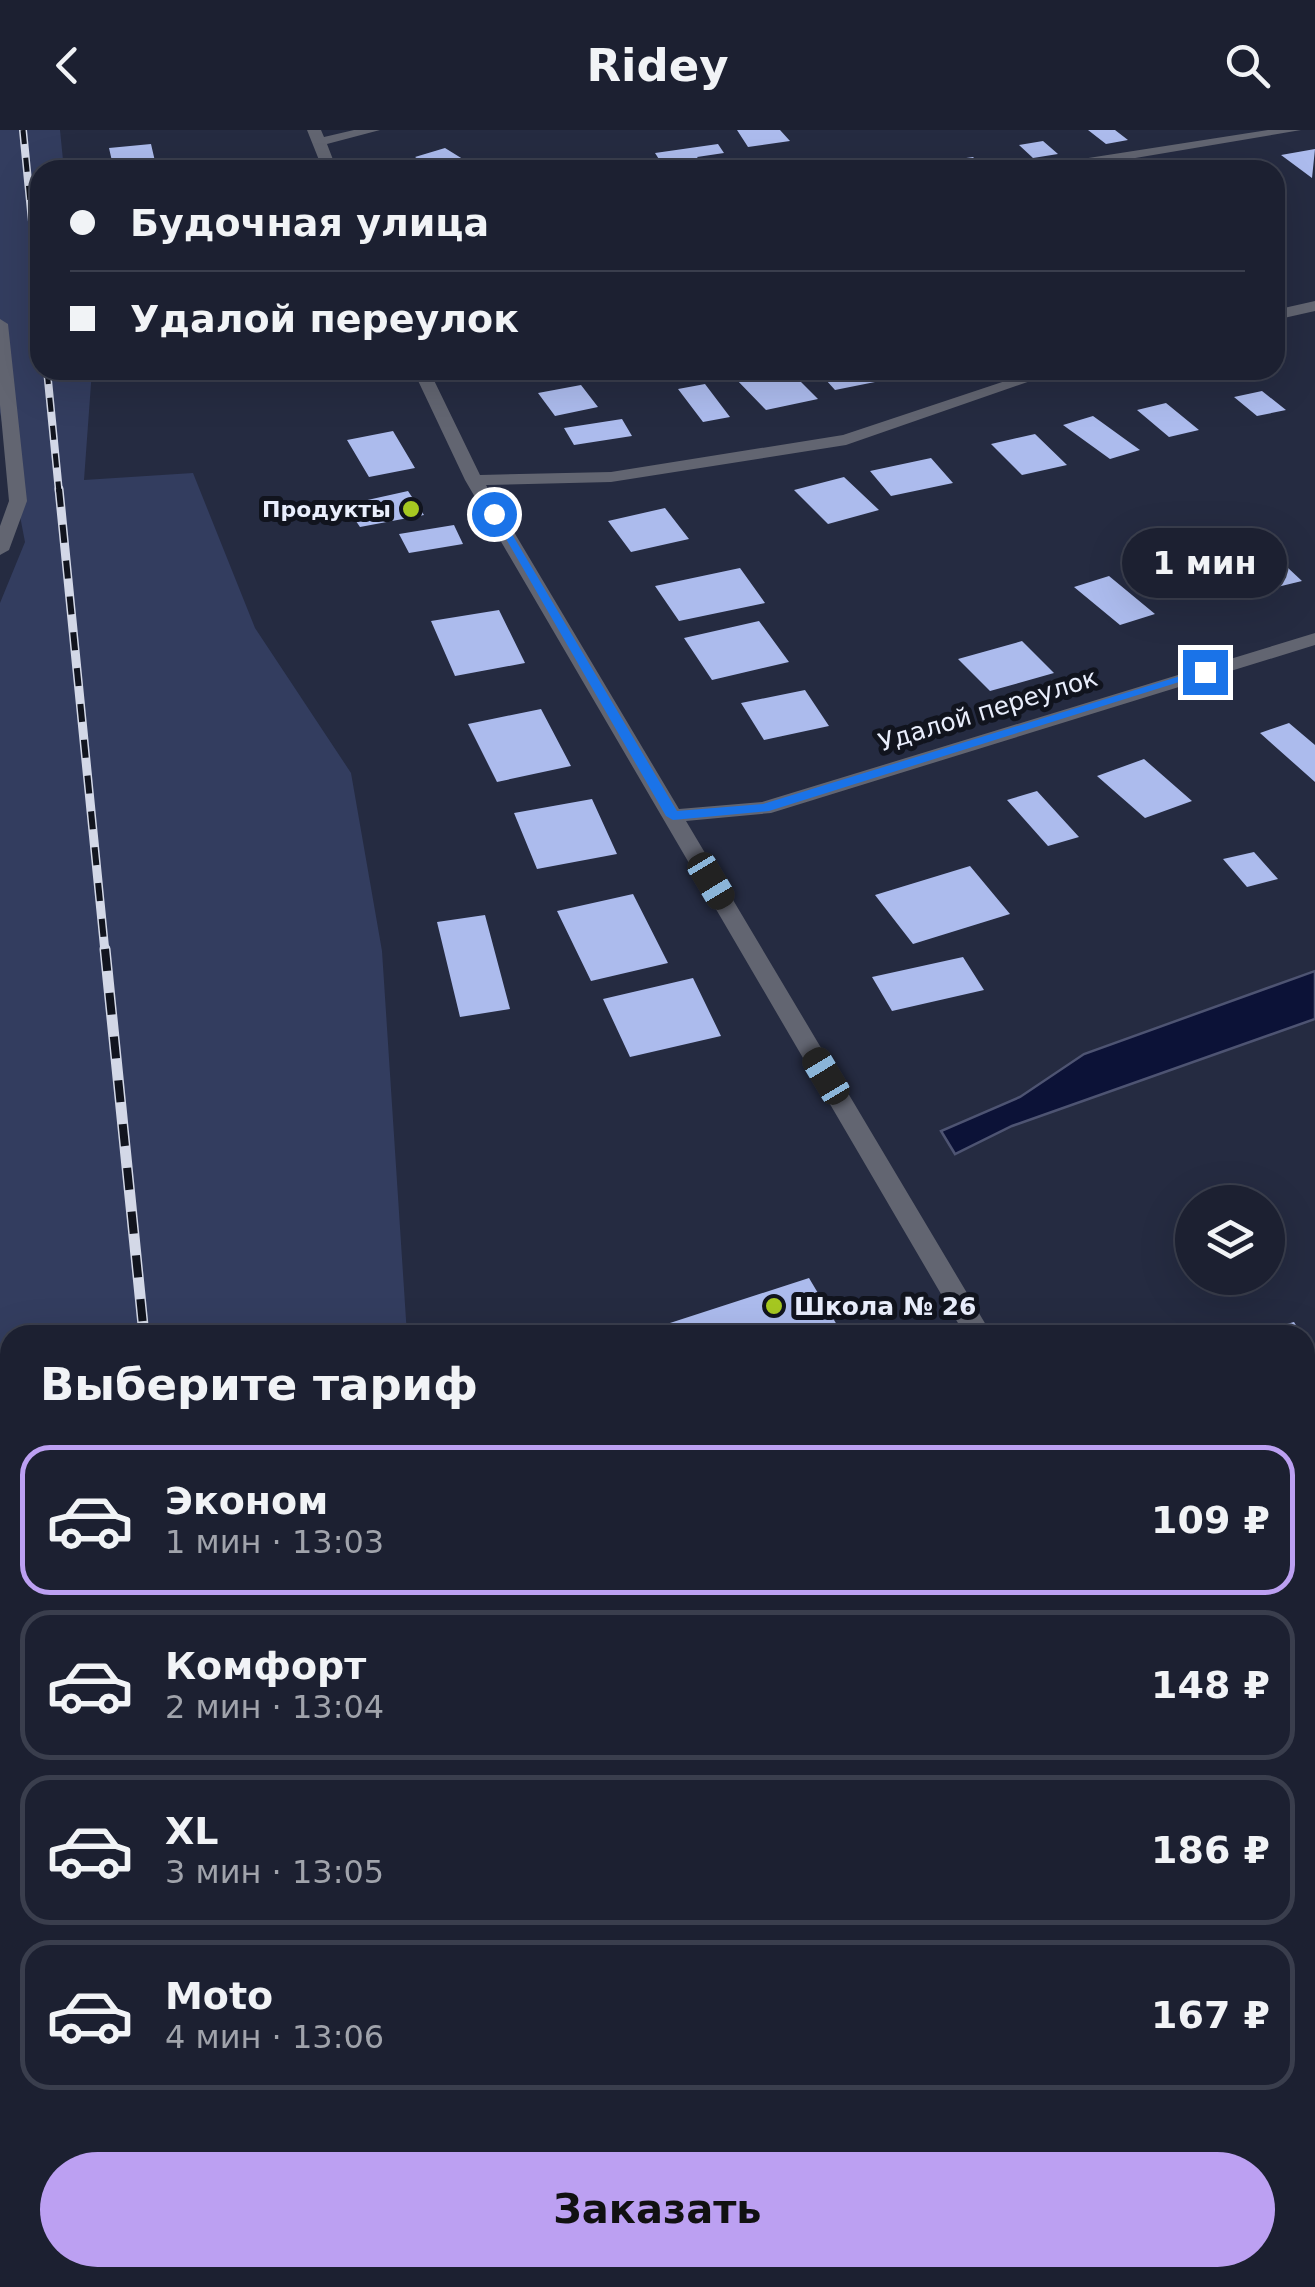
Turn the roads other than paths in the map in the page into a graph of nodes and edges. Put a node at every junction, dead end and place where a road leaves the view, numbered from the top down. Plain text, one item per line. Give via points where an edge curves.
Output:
1 (374, 130) edge
2 (1294, 130) edge
3 (316, 136) edge
4 (326, 160) edge
5 (1101, 160) edge
6 (1315, 306) edge
7 (1285, 313) edge
8 (0, 324) edge
9 (426, 380) edge
10 (1024, 380) edge
11 (474, 480) junction
12 (0, 550) edge
13 (1315, 638) edge
14 (673, 816) junction
15 (974, 1325) edge

1 - 3 street
2 - 5 street
3 - 4 street
6 - 7 street
8 - 12 street via 18,501
9 - 11 street
10 - 11 street via 846,440 611,477
11 - 14 street
13 - 14 street, Удалой переулок via 764,808
14 - 15 street

